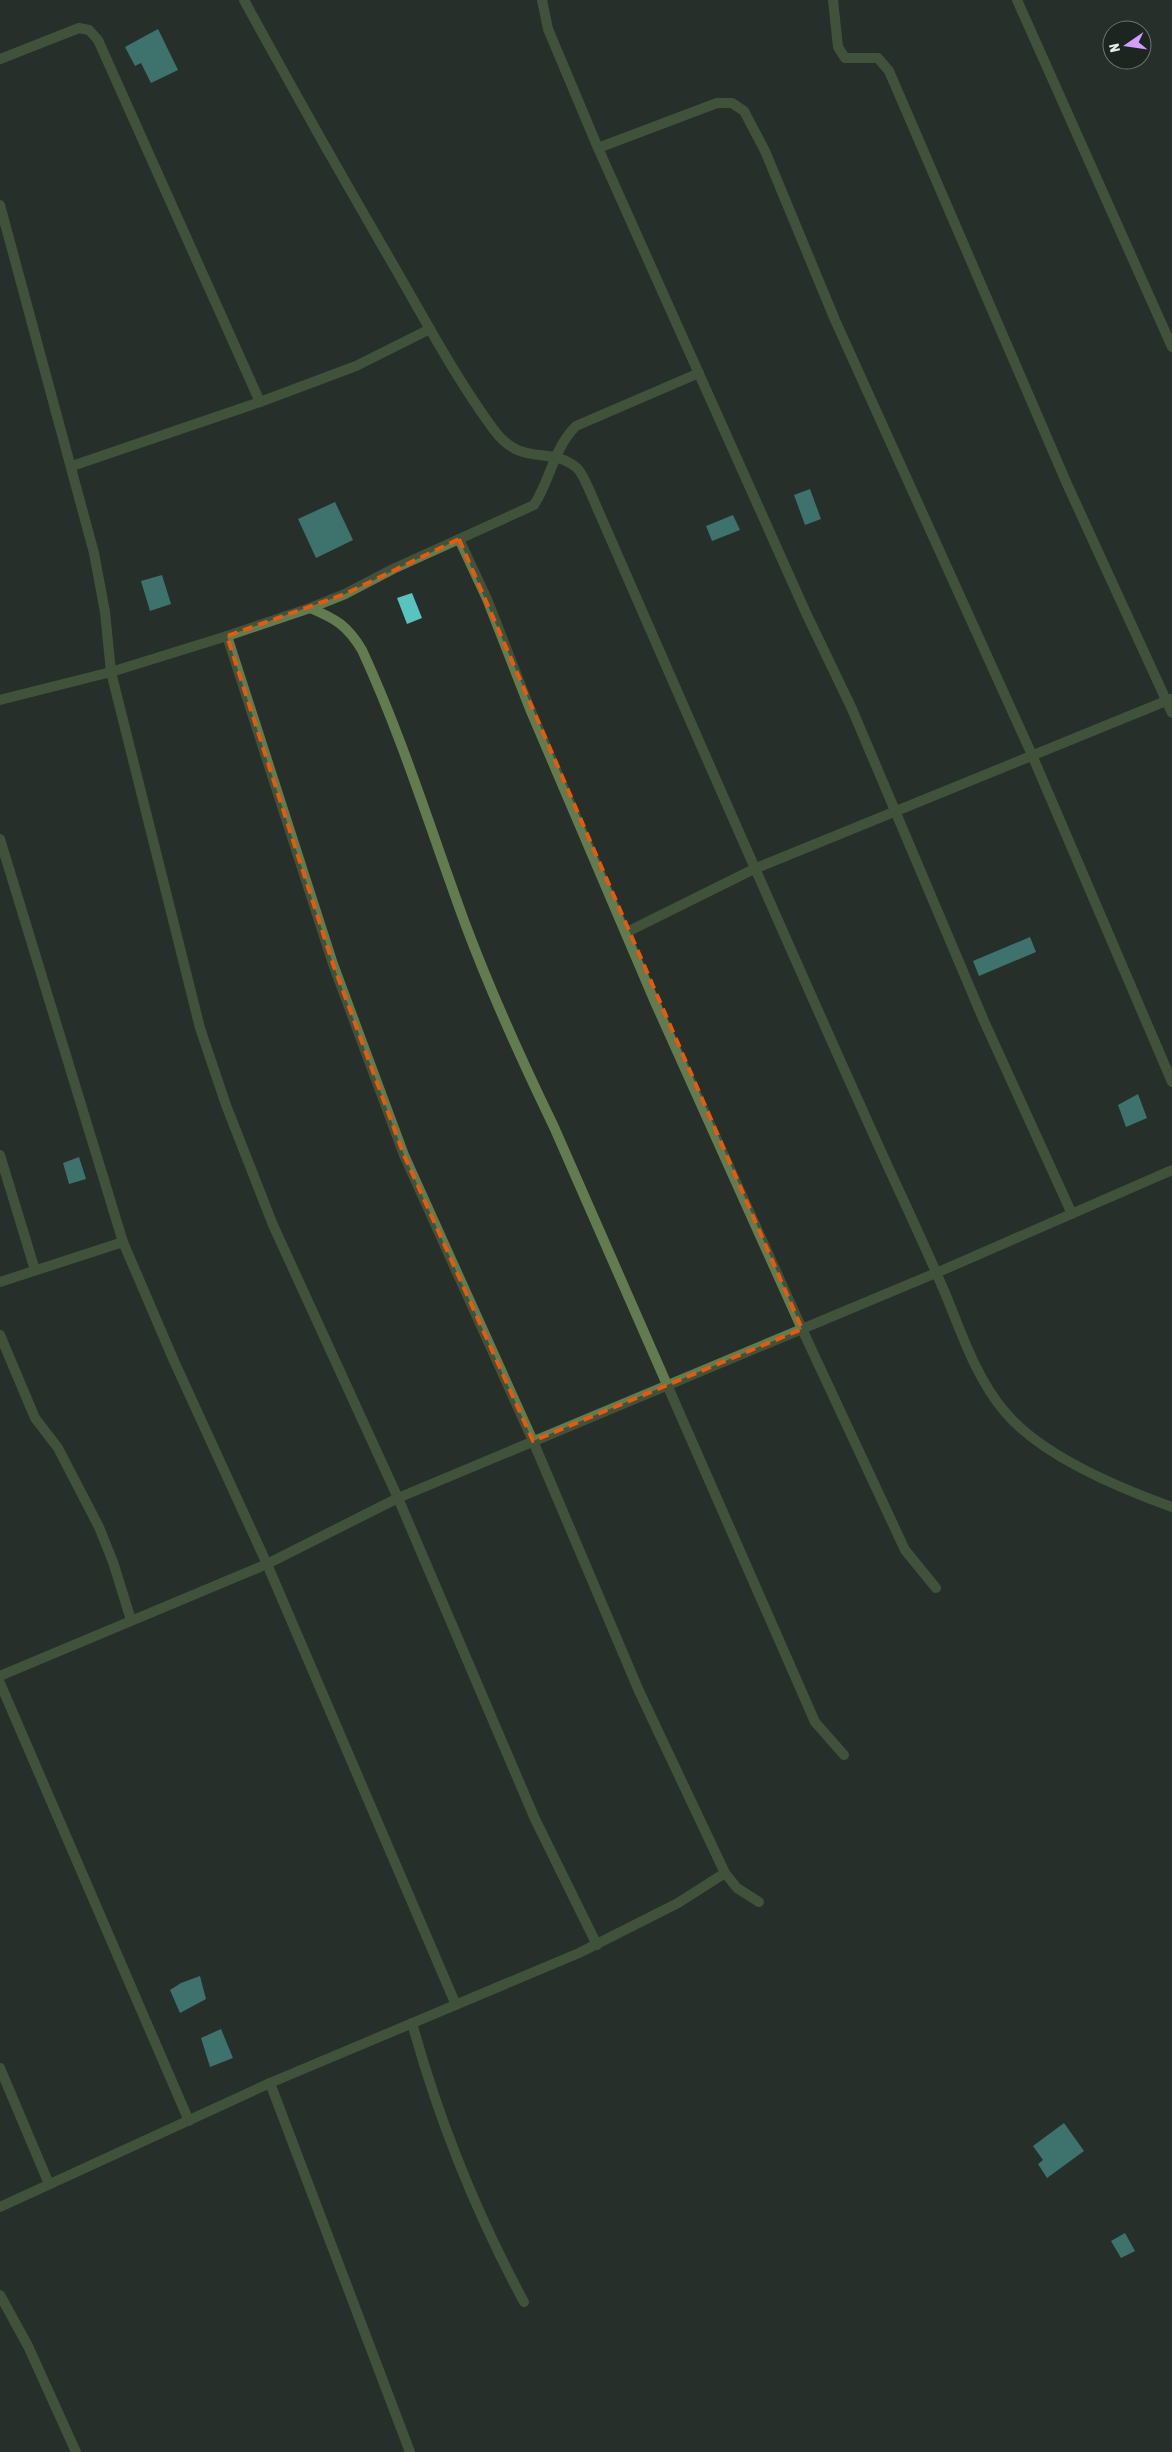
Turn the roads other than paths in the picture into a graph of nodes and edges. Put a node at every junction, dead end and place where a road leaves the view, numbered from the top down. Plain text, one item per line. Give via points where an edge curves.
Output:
1 (244, 0) edge
2 (542, 0) edge
3 (832, 0) edge
4 (1017, 0) edge
5 (1, 57) edge
6 (598, 148) junction
7 (0, 206) edge
8 (430, 329) junction
9 (1172, 347) edge
10 (699, 373) junction
11 (260, 402) junction
12 (554, 458) junction
13 (72, 466) junction
14 (459, 539) junction
15 (310, 608) junction
16 (227, 636) junction
17 (111, 672) junction
18 (1169, 699) edge
19 (0, 700) edge
20 (1172, 713) edge
21 (1032, 756) junction
22 (897, 810) junction
23 (0, 839) edge
24 (754, 869) junction
25 (627, 932) junction
26 (1172, 1082) edge
27 (0, 1155) edge
28 (1172, 1170) edge
29 (1072, 1214) junction
30 (124, 1242) junction
31 (35, 1270) junction
32 (936, 1274) junction
33 (0, 1282) edge
34 (802, 1329) junction
35 (0, 1335) edge
36 (666, 1385) junction
37 (533, 1441) junction
38 (398, 1498) junction
39 (1172, 1507) edge
40 (267, 1564) junction
41 (936, 1588) dead end
42 (131, 1620) junction
43 (0, 1676) edge
44 (0, 1683) edge
45 (844, 1756) dead end
46 (725, 1873) junction
47 (759, 1902) dead end
48 (597, 1945) junction
49 (456, 2005) junction
50 (412, 2023) junction
51 (0, 2068) edge
52 (270, 2083) junction
53 (189, 2121) junction
54 (49, 2184) junction
55 (0, 2207) edge
56 (0, 2295) edge
57 (524, 2302) dead end
58 (76, 2452) edge
59 (410, 2452) edge

1 - 8 street
2 - 6 street via 548,29
3 - 18 street via 838,47 845,58 878,58 889,71 1067,484
4 - 9 street
5 - 11 street via 79,28 89,30 98,40
6 - 10 street
6 - 21 street via 717,103 732,103 744,111 765,151 835,320
7 - 13 street
8 - 11 street via 356,366
8 - 12 street via 504,443 518,452
10 - 12 street via 576,426 565,436
10 - 22 street
11 - 13 street
12 - 14 street via 547,482 534,505
12 - 24 street via 578,469 588,488
13 - 17 street via 94,553 105,612
14 - 15 street
14 - 25 street
15 - 16 street
15 - 36 street via 337,620 351,632 374,675 511,1040 554,1128
16 - 17 street
16 - 37 street via 332,964 404,1155
17 - 19 street
17 - 38 street via 200,1028 226,1105 273,1225
18 - 20 street
18 - 21 street
21 - 22 street
21 - 26 street
22 - 24 street
22 - 29 street via 984,1021
23 - 30 street
24 - 25 street
24 - 32 street
25 - 34 street via 659,1011
27 - 31 street
28 - 29 street
29 - 32 street
30 - 31 street
30 - 40 street via 174,1362
31 - 33 street
32 - 34 street
32 - 39 street via 980,1375 991,1396 1008,1416 1082,1469 1134,1494
34 - 36 street
34 - 41 street via 905,1550
35 - 42 street via 35,1418 58,1448 99,1527
36 - 37 street
36 - 45 street via 815,1722
37 - 38 street
37 - 46 street via 639,1691
38 - 40 street
38 - 48 street via 535,1819
40 - 42 street
40 - 49 street
42 - 43 street
44 - 53 street
46 - 47 street via 737,1888
46 - 48 street via 678,1903
48 - 49 street
49 - 50 street
50 - 52 street
50 - 57 street via 459,2167 478,2213
51 - 54 street
52 - 53 street
52 - 59 street
53 - 54 street
54 - 55 street
56 - 58 street via 35,2361

